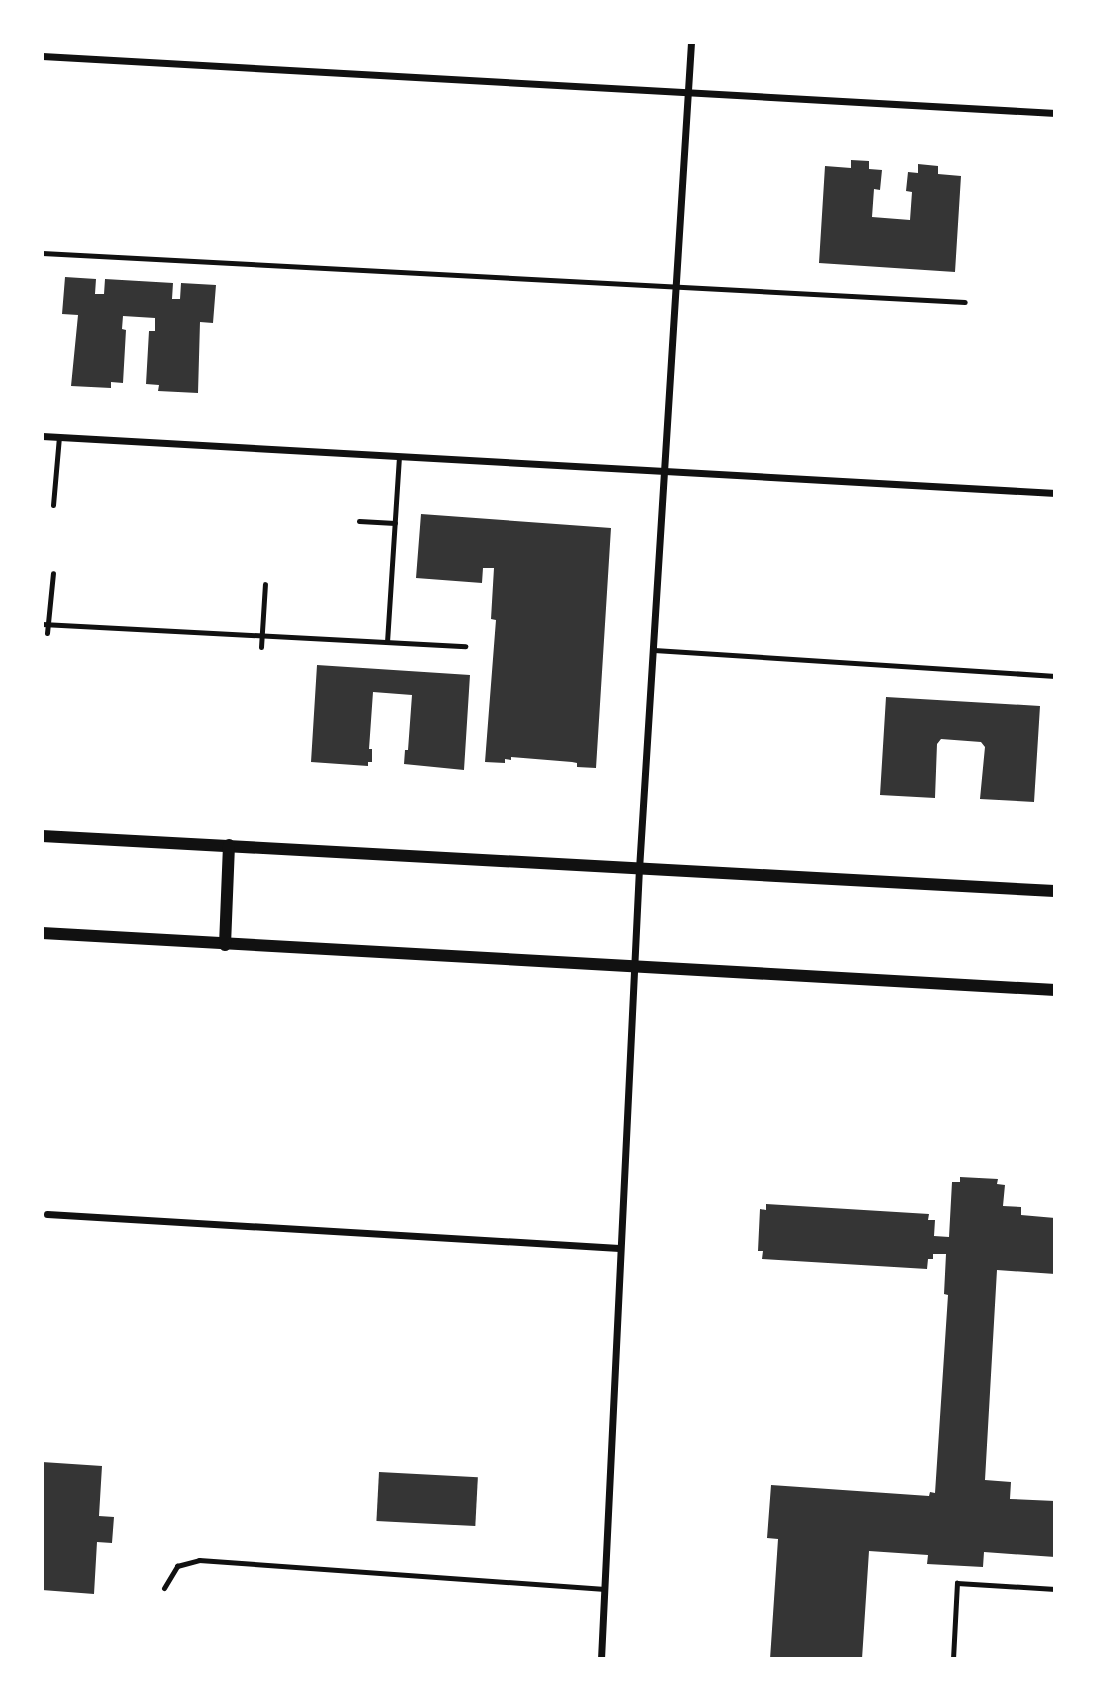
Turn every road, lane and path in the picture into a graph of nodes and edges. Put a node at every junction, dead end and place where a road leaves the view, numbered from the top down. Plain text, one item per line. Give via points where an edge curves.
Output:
1 (691, 42) edge
2 (42, 56) edge
3 (688, 93) junction
4 (1055, 113) edge
5 (42, 254) edge
6 (676, 289) junction
7 (965, 302) dead end
8 (42, 436) edge
9 (59, 437) junction
10 (399, 456) junction
11 (662, 471) junction
12 (1055, 493) edge
13 (53, 505) dead end
14 (359, 521) dead end
15 (395, 523) junction
16 (53, 573) dead end
17 (265, 584) dead end
18 (45, 624) edge
19 (47, 634) dead end
20 (262, 635) junction
21 (387, 642) junction
22 (465, 646) dead end
23 (261, 647) dead end
24 (654, 650) junction
25 (1055, 677) edge
26 (42, 836) edge
27 (229, 845) junction
28 (639, 869) junction
29 (1055, 891) edge
30 (42, 933) edge
31 (225, 945) junction
32 (634, 967) junction
33 (1055, 990) edge
34 (47, 1214) dead end
35 (619, 1248) junction
36 (164, 1588) dead end
37 (605, 1589) junction
38 (1055, 1589) edge
39 (601, 1659) edge
40 (953, 1659) edge

1 - 3 street
2 - 3 street
3 - 4 street
3 - 6 street
5 - 6 lane
6 - 7 lane
6 - 11 street
8 - 9 street
9 - 10 street
9 - 13 lane
10 - 11 street
10 - 15 lane
11 - 12 street
11 - 24 street
14 - 15 lane
15 - 21 lane
16 - 18 lane
17 - 20 lane
18 - 19 lane
18 - 20 lane
20 - 21 lane
20 - 23 lane
21 - 22 lane
24 - 25 lane
24 - 28 street
26 - 27 street
27 - 28 street
27 - 31 street
28 - 29 street
28 - 32 street
30 - 31 street
31 - 32 street
32 - 33 street
32 - 35 street
34 - 35 street
35 - 37 street
36 - 37 lane via 177,1566 199,1560
37 - 39 street
38 - 40 path via 957,1583

